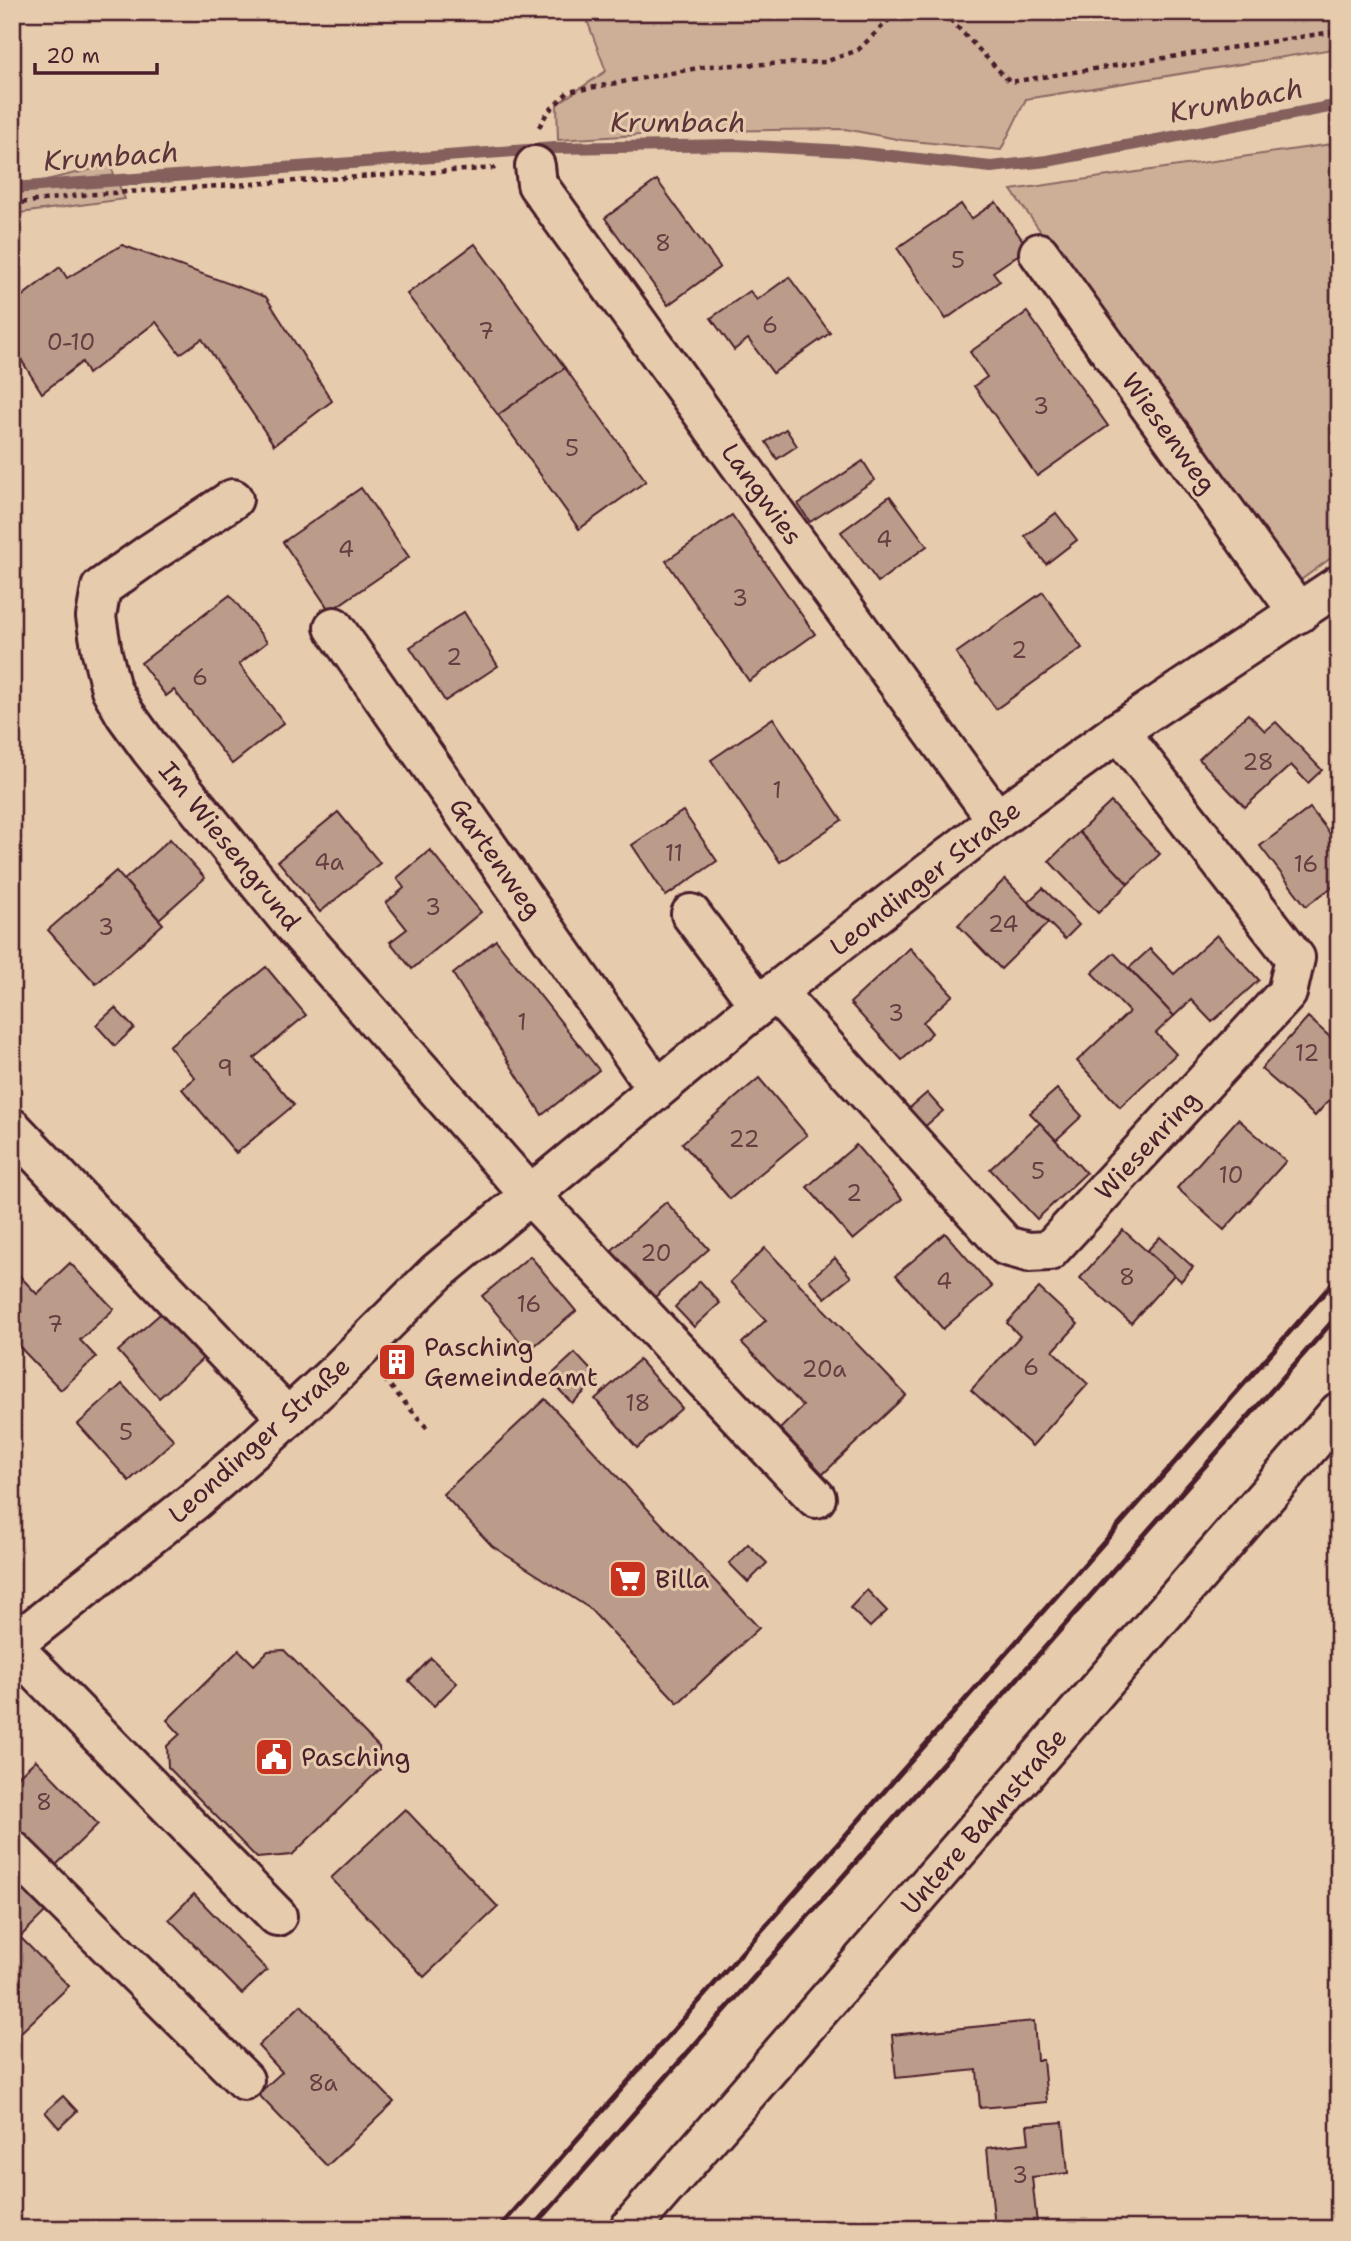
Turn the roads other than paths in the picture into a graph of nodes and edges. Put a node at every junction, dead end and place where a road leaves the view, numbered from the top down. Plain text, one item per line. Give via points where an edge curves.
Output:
1 (534, 151) road end
2 (1039, 253) dead end
3 (233, 499) dead end
4 (1339, 586) edge
5 (1299, 613) junction
6 (334, 626) dead end
7 (1119, 731) junction
8 (997, 820) junction
9 (691, 914) dead end
10 (768, 999) junction
11 (657, 1090) junction
12 (12, 1128) edge
13 (530, 1195) junction
14 (1339, 1412) edge
15 (288, 1418) junction
16 (816, 1498) dead end
17 (16, 1636) edge
18 (12, 1850) edge
19 (277, 1916) dead end
20 (244, 2080) dead end
21 (629, 2229) edge

1 - 8 street, Langwies via 537,184
2 - 5 street, Wiesenweg
3 - 13 street, Im Wiesengrund via 101,588 96,617 111,689 151,750 292,924
4 - 5 street, Leondinger Straße
5 - 7 street, Leondinger Straße
6 - 11 street, Gartenweg
7 - 8 street, Leondinger Straße
7 - 10 street, Wiesenring via 1295,958 1287,993 1049,1251 1006,1246
8 - 10 street, Leondinger Straße
9 - 10 street
10 - 11 street, Leondinger Straße
11 - 13 street, Leondinger Straße
12 - 15 street
13 - 15 street, Leondinger Straße via 436,1273
13 - 16 street
14 - 21 street, Untere Bahnstraße
15 - 17 street, Leondinger Straße via 194,1501
17 - 19 street
18 - 20 street

